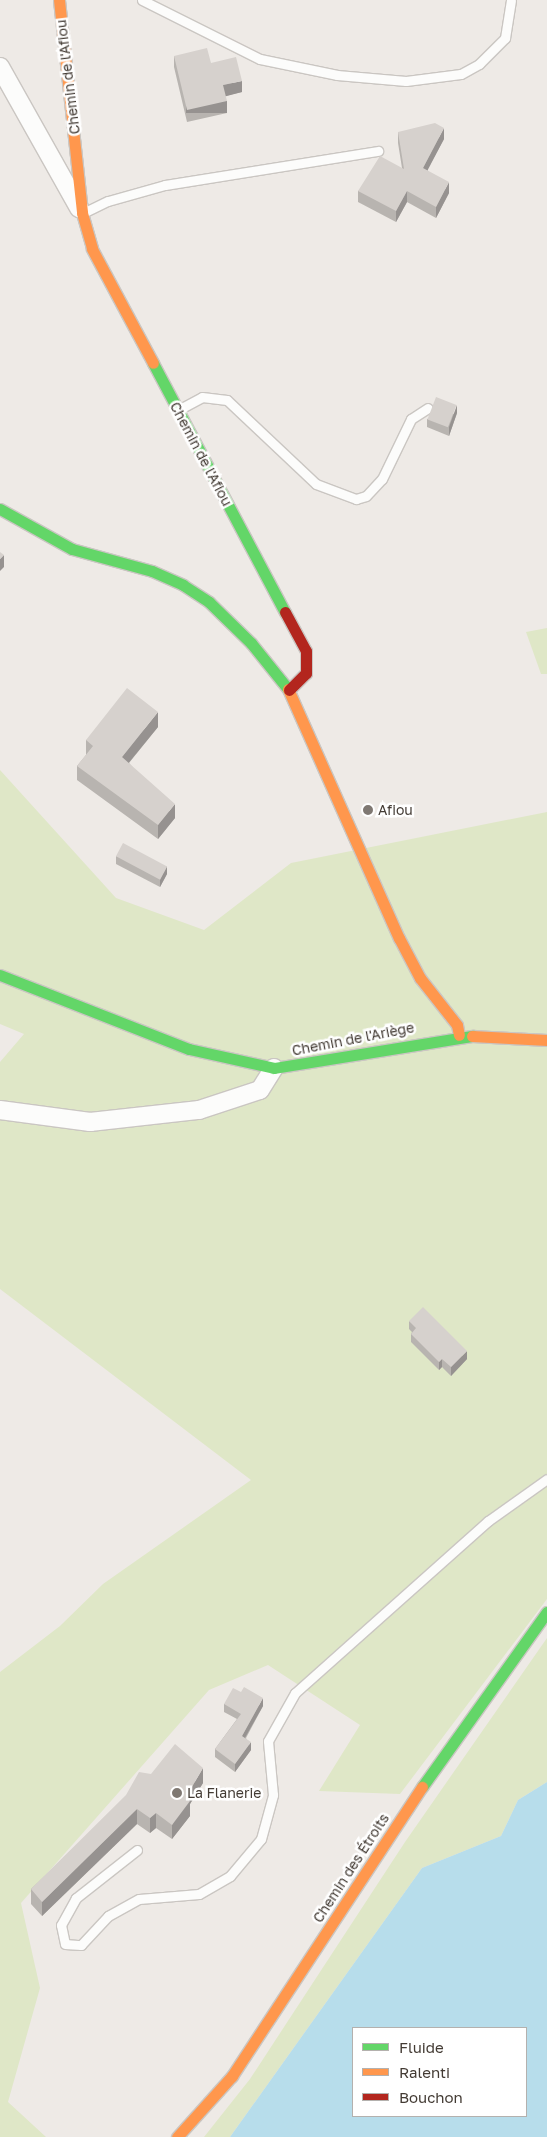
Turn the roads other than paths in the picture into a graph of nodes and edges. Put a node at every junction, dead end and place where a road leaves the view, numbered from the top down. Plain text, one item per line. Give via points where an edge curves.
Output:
1 (59, 0) edge
2 (142, 0) edge
3 (503, 0) edge
4 (511, 0) edge
5 (511, 17) junction
6 (0, 66) edge
7 (378, 151) dead end
8 (82, 213) junction
9 (428, 408) dead end
10 (178, 410) junction
11 (0, 509) edge
12 (289, 690) junction
13 (0, 975) edge
14 (460, 1035) junction
15 (547, 1040) edge
16 (274, 1068) junction
17 (0, 1110) edge
18 (547, 1479) edge
19 (547, 1612) edge
20 (137, 1850) dead end
21 (176, 2137) edge

1 - 8 street, Chemin de l'Afiou
2 - 5 lane via 260,59 337,75 406,81 461,74 479,64 505,38
3 - 5 lane
4 - 5 lane
6 - 8 street, Chemin de l'Afiou
7 - 8 lane via 165,186 108,200
8 - 10 street, Chemin de l'Afiou via 100,264
9 - 10 lane via 411,419 382,479 366,496 356,499 316,484 227,400 202,397
10 - 12 street, Chemin de l'Afiou via 306,651 306,673
11 - 12 street via 42,536 72,550 152,571 209,602 250,643
12 - 14 street via 350,818 400,938 420,978 457,1026
13 - 16 street, Chemin de l'Ariège via 189,1049
14 - 15 street, Chemin de l'Ariège
14 - 16 street, Chemin de l'Ariège
16 - 17 street via 260,1090 199,1110 90,1122
18 - 20 lane via 488,1521 294,1693 268,1742 273,1795 261,1839 230,1876 199,1894 139,1899 108,1916 82,1945 65,1944 61,1925 76,1898
19 - 21 street, Chemin des Étroits via 458,1731 232,2076

